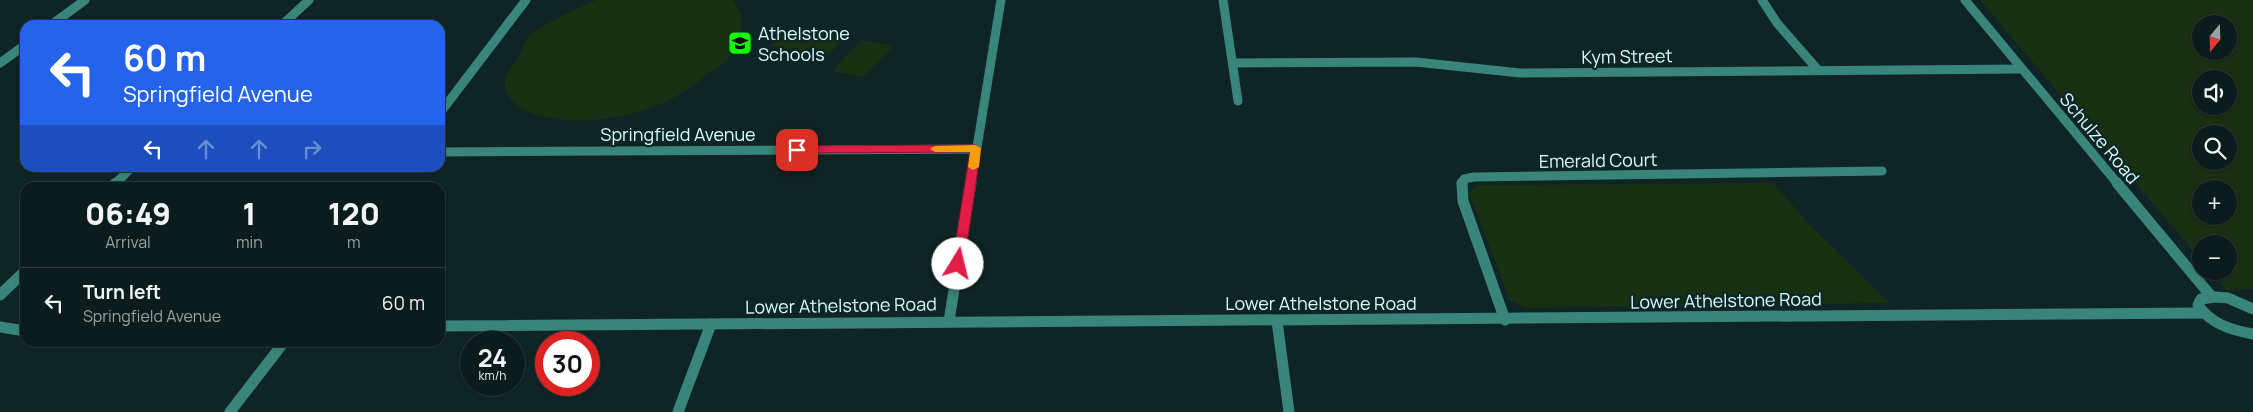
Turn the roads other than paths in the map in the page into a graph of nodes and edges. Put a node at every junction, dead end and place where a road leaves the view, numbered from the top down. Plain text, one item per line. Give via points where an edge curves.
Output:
1 (85, 0) edge
2 (309, 0) edge
3 (526, 0) edge
4 (1001, 0) edge
5 (1223, 0) edge
6 (1762, 0) edge
7 (1965, 0) edge
8 (59, 20) edge
9 (287, 20) edge
10 (20, 48) edge
11 (0, 63) edge
12 (1233, 64) junction
13 (2021, 69) junction
14 (1818, 70) junction
15 (1238, 101) dead end
16 (445, 106) edge
17 (976, 148) junction
18 (445, 152) edge
19 (1882, 171) dead end
20 (127, 172) edge
21 (117, 182) edge
22 (20, 276) edge
23 (0, 295) edge
24 (2210, 296) junction
25 (2253, 310) edge
26 (2203, 313) junction
27 (1505, 320) junction
28 (949, 321) junction
29 (1277, 322) junction
30 (711, 324) junction
31 (445, 326) edge
32 (0, 327) edge
33 (20, 330) edge
34 (2253, 334) edge
35 (280, 347) edge
36 (230, 412) edge
37 (678, 412) edge
38 (1289, 412) edge

1 - 8 street
2 - 9 street
3 - 16 street
4 - 17 street
5 - 12 street
6 - 14 street via 1777,23
7 - 13 street, Schulze Road
10 - 11 street
12 - 14 street, Kym Street via 1416,62 1520,73
12 - 15 street
13 - 14 street, Kym Street
13 - 24 street, Schulze Road
17 - 18 street, Springfield Avenue
17 - 28 street
19 - 27 street, Emerald Court via 1464,179 1461,185 1463,201
20 - 21 street
22 - 23 street
24 - 25 street via 2225,297
24 - 26 street via 2201,298 2198,305
26 - 27 street, Lower Athelstone Road
26 - 34 street via 2217,324
27 - 29 street, Lower Athelstone Road
28 - 29 street, Lower Athelstone Road
28 - 30 street, Lower Athelstone Road
29 - 38 street
30 - 31 street, Lower Athelstone Road
30 - 37 street
32 - 33 street
35 - 36 street

